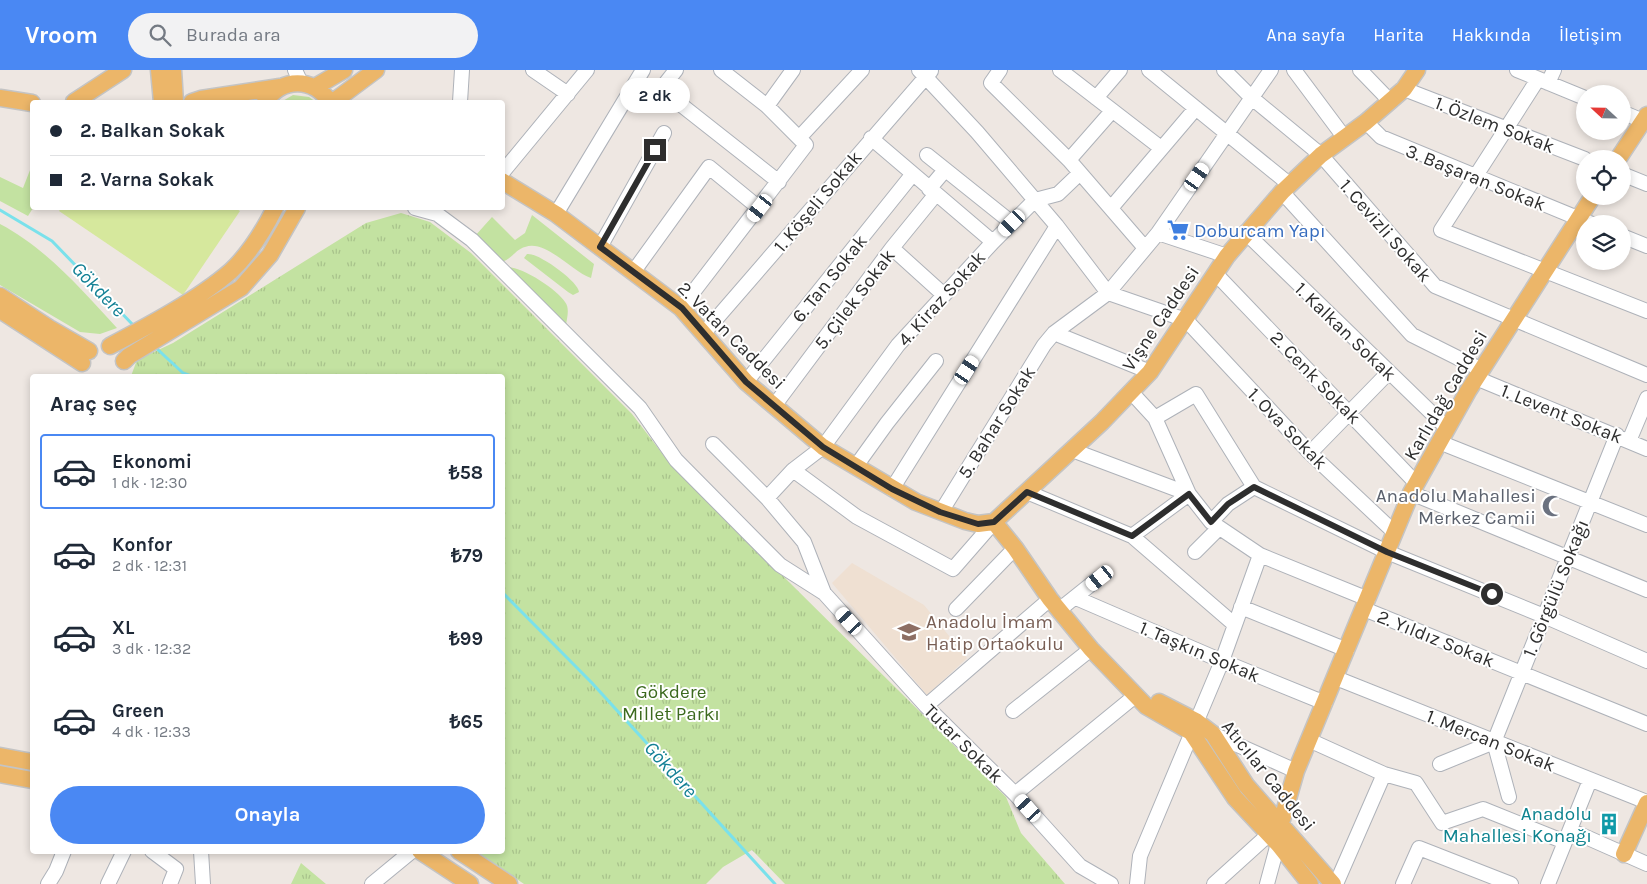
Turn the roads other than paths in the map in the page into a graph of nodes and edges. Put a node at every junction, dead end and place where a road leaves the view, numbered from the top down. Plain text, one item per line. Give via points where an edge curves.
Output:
1 (123, 70) edge
2 (159, 70) edge
3 (173, 70) edge
4 (344, 70) edge
5 (376, 70) edge
6 (462, 70) edge
7 (533, 70) edge
8 (587, 70) edge
9 (643, 70) edge
10 (676, 70) edge
11 (721, 70) edge
12 (862, 70) edge
13 (1000, 70) edge
14 (1060, 70) edge
15 (1120, 70) edge
16 (1149, 70) edge
17 (1224, 70) edge
18 (1271, 70) edge
19 (1294, 70) edge
20 (1360, 70) edge
21 (1417, 70) edge
22 (1517, 70) edge
23 (1554, 70) edge
24 (790, 71) edge
25 (925, 72) edge
26 (304, 80) edge
27 (1543, 81) junction
28 (280, 87) junction
29 (1404, 89) junction
30 (568, 94) junction
31 (1576, 94) edge
32 (0, 98) edge
33 (1096, 98) junction
34 (1252, 98) junction
35 (77, 100) edge
36 (162, 100) edge
37 (175, 100) edge
38 (197, 100) edge
39 (267, 100) edge
40 (329, 100) edge
41 (334, 100) edge
42 (460, 100) edge
43 (1390, 101) junction
44 (30, 103) edge
45 (767, 106) junction
46 (1196, 108) junction
47 (1112, 111) junction
48 (1631, 114) edge
49 (1645, 118) edge
50 (1366, 122) junction
51 (1506, 128) junction
52 (664, 133) dead end
53 (1227, 135) junction
54 (871, 138) junction
55 (1344, 138) junction
56 (802, 141) junction
57 (1161, 148) junction
58 (1624, 150) edge
59 (927, 155) dead end
60 (1321, 155) junction
61 (1576, 155) edge
62 (1069, 160) junction
63 (505, 169) edge
64 (945, 170) junction
65 (1080, 173) junction
66 (912, 174) junction
67 (1475, 177) junction
68 (1631, 178) edge
69 (779, 182) junction
70 (505, 183) edge
71 (1647, 184) edge
72 (1285, 188) junction
73 (933, 191) junction
74 (1035, 200) junction
75 (760, 208) junction
76 (1112, 208) junction
77 (274, 210) edge
78 (296, 210) edge
79 (422, 210) edge
80 (556, 214) junction
81 (1576, 217) edge
82 (1012, 223) junction
83 (1057, 226) junction
84 (1246, 232) junction
85 (1576, 232) edge
86 (1158, 233) junction
87 (1631, 240) edge
88 (993, 242) junction
89 (1647, 246) edge
90 (600, 247) junction
91 (892, 248) junction
92 (1146, 248) junction
93 (1227, 256) junction
94 (1545, 270) junction
95 (634, 271) junction
96 (1215, 273) junction
97 (1108, 293) junction
98 (944, 295) junction
99 (0, 296) edge
100 (682, 308) junction
101 (0, 310) edge
102 (1647, 311) edge
103 (1513, 319) junction
104 (1186, 320) junction
105 (704, 333) junction
106 (1054, 333) junction
107 (113, 345) junction
108 (936, 361) dead end
109 (85, 363) edge
110 (126, 364) edge
111 (1150, 372) junction
112 (1388, 373) junction
113 (1479, 374) junction
114 (1647, 375) edge
115 (746, 382) junction
116 (1132, 393) junction
117 (1647, 398) edge
118 (774, 406) junction
119 (1350, 412) junction
120 (1155, 418) junction
121 (1443, 435) junction
122 (1623, 438) junction
123 (712, 444) dead end
124 (823, 447) junction
125 (1647, 449) edge
126 (1072, 450) junction
127 (1310, 453) junction
128 (856, 466) junction
129 (793, 470) junction
130 (1254, 487) junction
131 (1414, 488) junction
132 (892, 489) junction
133 (1027, 492) junction
134 (1189, 494) junction
135 (767, 498) junction
136 (1591, 501) junction
137 (940, 512) junction
138 (994, 522) junction
139 (1215, 525) junction
140 (1647, 525) edge
141 (1394, 532) junction
142 (1132, 536) junction
143 (1015, 548) junction
144 (1195, 552) dead end
145 (1387, 552) junction
146 (1260, 555) junction
147 (1568, 558) junction
148 (1100, 578) dead end
149 (1647, 590) edge
150 (824, 593) junction
151 (1076, 598) junction
152 (1366, 604) junction
153 (1055, 605) junction
154 (1241, 607) junction
155 (956, 609) dead end
156 (1544, 616) junction
157 (1235, 625) junction
158 (1091, 649) junction
159 (1347, 650) junction
160 (1222, 661) junction
161 (1647, 661) edge
162 (1521, 673) junction
163 (1336, 678) junction
164 (1135, 696) junction
165 (1325, 703) junction
166 (926, 706) junction
167 (1013, 711) dead end
168 (1647, 724) edge
169 (1194, 727) junction
170 (1213, 734) junction
171 (1309, 740) junction
172 (1494, 742) junction
173 (0, 756) edge
174 (30, 762) edge
175 (1440, 764) dead end
176 (1296, 771) junction
177 (0, 774) edge
178 (1384, 774) junction
179 (30, 780) edge
180 (1590, 780) junction
181 (1014, 794) junction
182 (1509, 797) dead end
183 (1647, 802) edge
184 (1281, 823) junction
185 (1568, 836) junction
186 (1274, 840) junction
187 (63, 854) edge
188 (123, 854) edge
189 (156, 854) edge
190 (201, 854) edge
191 (408, 854) edge
192 (425, 854) edge
193 (463, 854) edge
194 (1624, 854) junction
195 (1647, 864) edge
196 (48, 884) edge
197 (108, 884) edge
198 (170, 884) edge
199 (203, 884) edge
200 (372, 884) edge
201 (470, 884) edge
202 (509, 884) edge
203 (1110, 884) edge
204 (1137, 884) edge
205 (1214, 884) edge
206 (1267, 884) edge
207 (1310, 884) edge
208 (1334, 884) edge
209 (1403, 884) edge
210 (1511, 884) edge
211 (1548, 884) edge

1 - 35 main road
2 - 36 main road
3 - 37 main road
4 - 26 main road
5 - 41 main road
6 - 42 street
7 - 30 street
8 - 30 street
9 - 80 street
10 - 69 street via 661,89
11 - 45 street
12 - 56 street
13 - 62 street via 991,83
14 - 33 street
15 - 33 street
16 - 46 street, 1. Levent Sokak
17 - 34 street, 1. Cevizli Sokak
18 - 34 street, 5. Bahar Sokak
19 - 55 street
20 - 43 street
21 - 29 main road, Vişne Caddesi
22 - 27 street
23 - 27 street
24 - 45 street
25 - 54 street, 1. Köşeli Sokak
25 - 74 street
26 - 28 main road
26 - 40 main road
27 - 31 street
27 - 51 street
28 - 38 main road
28 - 39 main road
29 - 43 main road, Vişne Caddesi
29 - 51 street, 1. Özlem Sokak
30 - 63 street
32 - 44 main road
33 - 47 street
34 - 53 street, 5. Bahar Sokak
34 - 60 street, 1. Cevizli Sokak
43 - 50 main road, Vişne Caddesi
45 - 56 street
46 - 53 street, 1. Levent Sokak
46 - 57 street
47 - 57 street
47 - 62 street
48 - 49 street
49 - 58 main road
50 - 55 main road, Vişne Caddesi
50 - 67 street, 3. Başaran Sokak via 1381,137
51 - 61 street, 1. Özlem Sokak
51 - 67 street
52 - 90 street
53 - 72 street, 1. Levent Sokak
53 - 86 street, 5. Bahar Sokak
54 - 66 street
54 - 105 street, 1. Köşeli Sokak
55 - 60 main road, Vişne Caddesi
56 - 69 street
57 - 76 street
59 - 64 street
60 - 72 main road, Vişne Caddesi
60 - 103 street, 1. Cevizli Sokak via 1435,286
62 - 65 street
64 - 73 street, 5. Çilek Sokak
64 - 82 street
65 - 74 street, 4. Kiraz Sokak via 1058,194
65 - 76 street
66 - 73 street
66 - 115 street, 6. Tan Sokak
67 - 81 street, 3. Başaran Sokak
67 - 94 street via 1441,230
68 - 71 street
69 - 75 street
70 - 80 main road, 2. Vatan Caddesi
72 - 84 main road, Vişne Caddesi
72 - 113 street, 1. Levent Sokak via 1412,335
73 - 88 street
73 - 91 street, 5. Çilek Sokak
74 - 82 street, 4. Kiraz Sokak
74 - 83 street
75 - 95 street via 709,168
75 - 100 street
76 - 92 street
77 - 107 main road via 245,256 230,271 207,289
78 - 110 main road via 270,256 241,288 171,331
79 - 150 street via 437,214 472,240 640,408 676,460 780,565
80 - 90 main road, 2. Vatan Caddesi
82 - 88 street, 4. Kiraz Sokak
83 - 97 street
83 - 132 street
84 - 93 main road, Vişne Caddesi
84 - 112 street, 1. Kalkan Sokak
85 - 94 main road, Karlıdağ Caddesi
86 - 92 street, 5. Bahar Sokak
86 - 93 street
87 - 89 street
88 - 98 street, 4. Kiraz Sokak
90 - 95 main road, 2. Vatan Caddesi
91 - 98 street
91 - 118 street, 5. Çilek Sokak
92 - 97 street, 5. Bahar Sokak
93 - 96 main road, Vişne Caddesi
94 - 102 street
94 - 103 main road, Karlıdağ Caddesi
95 - 100 main road, 2. Vatan Caddesi
96 - 104 main road, Vişne Caddesi
96 - 119 street, 2. Cenk Sokak
97 - 104 street
97 - 106 street, 5. Bahar Sokak
98 - 124 street, 4. Kiraz Sokak via 898,345
99 - 109 main road via 48,328
100 - 105 main road, 2. Vatan Caddesi
101 - 109 main road
103 - 113 main road, Karlıdağ Caddesi
103 - 114 street, 1. Cevizli Sokak
104 - 111 main road, Vişne Caddesi
104 - 127 street, 1. Ova Sokak
105 - 115 main road, 2. Vatan Caddesi
106 - 111 street
106 - 137 street, 5. Bahar Sokak
107 - 109 main road via 96,347
107 - 110 main road
108 - 128 street
111 - 116 main road, Vişne Caddesi
112 - 119 street
112 - 121 street, 1. Kalkan Sokak
113 - 121 main road, Karlıdağ Caddesi
113 - 122 street, 1. Levent Sokak
115 - 118 main road, 2. Vatan Caddesi
116 - 120 street, 2. Yıldız Sokak
116 - 126 main road, Vişne Caddesi
117 - 122 street, 1. Görgülü Sokağı
118 - 124 main road, 2. Vatan Caddesi
119 - 127 street
119 - 131 street, 2. Cenk Sokak
120 - 130 street via 1196,394
120 - 134 street, 2. Yıldız Sokak
121 - 131 main road, Karlıdağ Caddesi
121 - 136 street
122 - 125 street, 1. Levent Sokak
122 - 136 street, 1. Görgülü Sokağı
123 - 135 street
124 - 128 main road, 2. Vatan Caddesi
124 - 129 street, 4. Kiraz Sokak
126 - 133 main road, Vişne Caddesi
126 - 134 street
127 - 141 street, 1. Ova Sokak
128 - 132 main road, 2. Vatan Caddesi
129 - 135 street, 4. Kiraz Sokak
129 - 138 street via 857,518 953,569
130 - 139 street via 1228,504
130 - 145 street
131 - 141 main road, Karlıdağ Caddesi
131 - 147 street
132 - 137 main road, 2. Vatan Caddesi
133 - 138 main road, Vişne Caddesi
133 - 142 street
134 - 139 street, 2. Yıldız Sokak
134 - 142 street
135 - 150 street via 804,542
136 - 140 street
136 - 147 street, 1. Görgülü Sokağı
137 - 138 main road, 2. Vatan Caddesi via 978,524
138 - 143 main road, Atıcılar Caddesi
139 - 144 street
139 - 146 street, 2. Yıldız Sokak
141 - 145 main road, Karlıdağ Caddesi
142 - 157 street
143 - 153 main road, Atıcılar Caddesi
143 - 155 street
145 - 152 main road, Karlıdağ Caddesi
145 - 156 street
146 - 152 street, 2. Yıldız Sokak
146 - 154 street
147 - 149 street
147 - 156 street, 1. Görgülü Sokağı
148 - 151 street
150 - 166 street, Tutar Sokak
151 - 153 street
151 - 160 street, 1. Taşkın Sokak
152 - 159 main road, Karlıdağ Caddesi
152 - 162 street, 2. Yıldız Sokak
153 - 158 main road, Atıcılar Caddesi
153 - 166 street
154 - 157 street
154 - 159 street
156 - 161 street
156 - 162 street, 1. Görgülü Sokağı
157 - 160 street
158 - 164 main road, Atıcılar Caddesi
158 - 167 street
159 - 163 main road, Karlıdağ Caddesi
160 - 165 street, 1. Taşkın Sokak
160 - 169 street
162 - 168 street, 2. Yıldız Sokak
162 - 172 street, 1. Görgülü Sokağı
163 - 165 main road, Karlıdağ Caddesi
163 - 172 street, 1. Mercan Sokak
164 - 169 main road, Atıcılar Caddesi via 1146,706
164 - 181 street
165 - 171 main road, Karlıdağ Caddesi
166 - 181 street, Tutar Sokak
169 - 170 main road, Atıcılar Caddesi
169 - 186 main road, Atıcılar Caddesi via 1235,798
169 - 204 street via 1140,856
170 - 176 street
170 - 184 main road, Atıcılar Caddesi via 1246,785
171 - 176 main road, Karlıdağ Caddesi
171 - 178 street
172 - 175 street
172 - 180 street, 1. Mercan Sokak
172 - 182 street
173 - 174 main road
176 - 184 main road, Karlıdağ Caddesi
177 - 179 main road
178 - 185 street via 1416,783 1442,824 1483,809
178 - 208 street
180 - 183 street, 1. Mercan Sokak
180 - 185 street
181 - 203 street, Tutar Sokak via 1080,866
183 - 194 main road
184 - 186 street
184 - 208 main road, Atıcılar Caddesi
185 - 194 street
185 - 211 street
186 - 205 street
186 - 206 street
186 - 207 main road, Atıcılar Caddesi
187 - 196 street
188 - 197 street
189 - 198 street via 176,869
190 - 199 street
191 - 200 street
192 - 201 main road
193 - 202 main road
194 - 195 street
209 - 210 street via 1419,848

